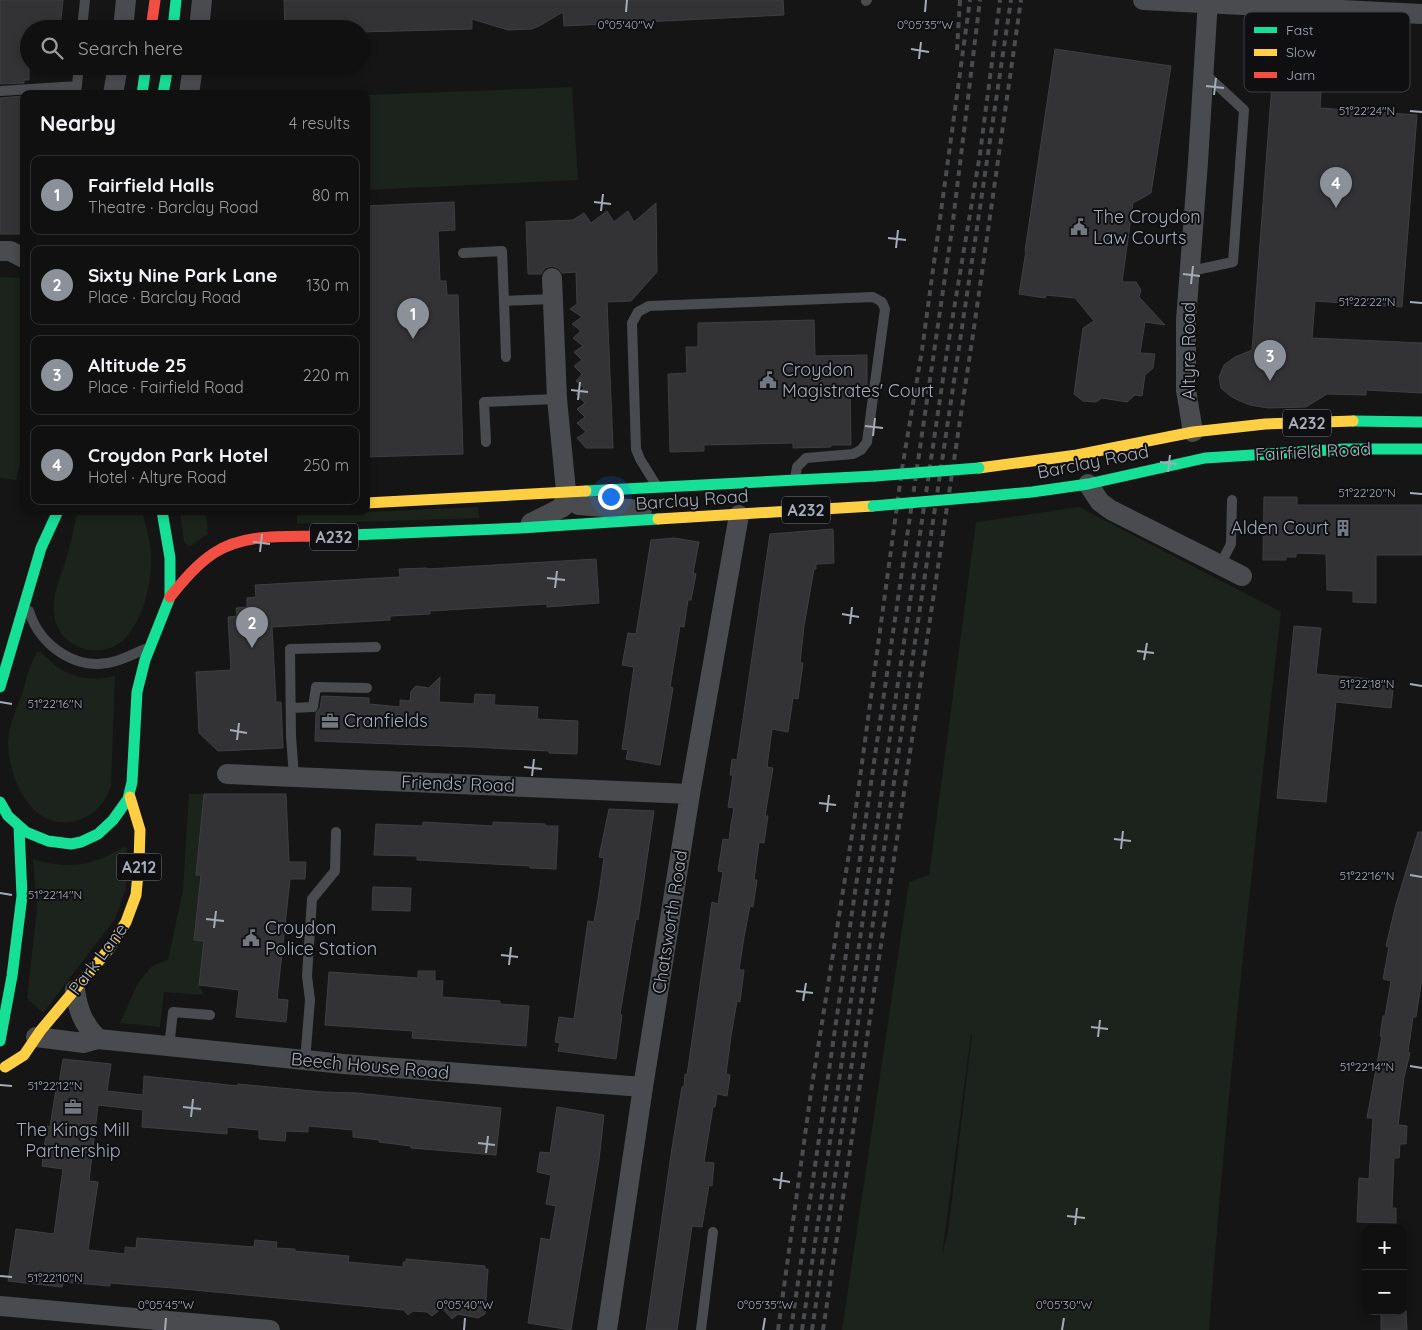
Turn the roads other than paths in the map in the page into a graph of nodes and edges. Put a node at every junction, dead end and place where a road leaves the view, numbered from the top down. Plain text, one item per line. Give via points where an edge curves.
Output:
1 (85, 0) edge
2 (126, 0) edge
3 (154, 0) edge
4 (176, 0) edge
5 (202, 0) edge
6 (1143, 0) edge
7 (1207, 2) edge
8 (1358, 12) edge
9 (83, 20) edge
10 (124, 20) edge
11 (152, 20) edge
12 (174, 20) edge
13 (200, 20) edge
14 (1203, 72) junction
15 (78, 75) edge
16 (116, 75) edge
17 (145, 75) edge
18 (166, 75) edge
19 (192, 75) edge
20 (76, 90) edge
21 (114, 90) edge
22 (143, 90) edge
23 (164, 90) edge
24 (190, 90) edge
25 (0, 91) edge
26 (20, 91) edge
27 (463, 253) dead end
28 (1191, 271) junction
29 (552, 278) dead end
30 (553, 299) junction
31 (504, 301) junction
32 (506, 357) dead end
33 (558, 399) junction
34 (1422, 422) edge
35 (1193, 432) junction
36 (486, 442) dead end
37 (1422, 449) edge
38 (1205, 458) joint
39 (795, 480) junction
40 (1088, 484) junction
41 (656, 487) junction
42 (566, 491) junction
43 (1232, 500) dead end
44 (370, 503) edge
45 (45, 515) edge
46 (56, 515) edge
47 (163, 515) edge
48 (739, 515) junction
49 (706, 517) junction
50 (520, 528) junction
51 (41, 548) junction
52 (1220, 566) junction
53 (1242, 576) dead end
54 (170, 598) junction
55 (26, 600) junction
56 (150, 647) junction
57 (376, 647) dead end
58 (0, 687) edge
59 (367, 688) dead end
60 (290, 708) junction
61 (227, 774) dead end
62 (294, 777) junction
63 (690, 794) junction
64 (130, 797) junction
65 (0, 802) edge
66 (9, 822) edge
67 (336, 832) dead end
68 (75, 990) junction
69 (210, 1015) dead end
70 (36, 1037) junction
71 (98, 1039) junction
72 (0, 1041) edge
73 (169, 1047) junction
74 (305, 1061) junction
75 (3, 1067) dead end
76 (643, 1088) junction
77 (713, 1232) dead end
78 (0, 1306) edge
79 (270, 1330) edge
80 (607, 1330) edge
81 (701, 1330) edge

1 - 9 lane
2 - 10 street
3 - 11 main road
4 - 12 main road
5 - 13 street
6 - 7 street
7 - 8 street
7 - 14 street, Altyre Road
14 - 28 street, Altyre Road
14 - 28 lane via 1244,110 1233,262
15 - 20 lane
16 - 21 street
17 - 22 main road
18 - 23 main road
19 - 24 street
25 - 26 lane
27 - 31 lane via 502,251
28 - 35 street, Altyre Road via 1186,320 1186,390
29 - 30 street
30 - 31 lane
30 - 33 street
31 - 32 lane
33 - 36 lane via 484,402
33 - 42 street
34 - 35 main road, Fairfield Road / A232 via 1265,424
35 - 39 main road, Barclay Road / A232, bridge via 1050,460
37 - 38 main road, Fairfield Road / A232 via 1320,450
38 - 40 main road, Barclay Road / A232
39 - 41 main road, Barclay Road / A232
39 - 41 lane via 797,467 806,458 853,454 862,450 867,442 886,309 877,299 649,306 638,312 632,323 636,449
40 - 48 main road, Barclay Road / A232, bridge via 978,497
40 - 52 street via 1100,502 1111,510
41 - 42 main road, Barclay Road / A232
42 - 44 main road, Barclay Road / A232
42 - 49 street via 569,500 579,505
42 - 50 street via 565,502 559,510
43 - 52 lane via 1231,544
45 - 51 main road
46 - 51 main road
47 - 54 main road via 170,558
48 - 49 main road, Barclay Road / A232
48 - 63 street, Chatsworth Road
49 - 50 main road, Barclay Road / A232
50 - 54 main road, Barclay Road / A232 via 240,541 213,553 186,577
51 - 55 main road
52 - 53 street
54 - 56 main road
55 - 56 lane via 42,636 76,661 89,664 116,661
55 - 58 main road
56 - 64 main road via 137,692
57 - 60 lane via 290,649
59 - 60 lane via 316,687 313,707
60 - 62 lane
61 - 62 street, Friends' Road
62 - 63 street, Friends' Road
63 - 76 street, Chatsworth Road
64 - 66 main road via 101,833 80,842 49,841
64 - 68 main road, Park Lane / A212 via 140,830 138,881 132,909 120,934
65 - 66 main road
66 - 72 main road via 22,896
67 - 74 lane via 335,871 312,899
68 - 70 main road, Park Lane / A212
68 - 71 street via 82,1018
69 - 73 lane via 173,1012
70 - 71 street, Beech House Road via 84,1043
70 - 75 main road, Park Lane / A212 via 24,1055
71 - 73 street, Beech House Road
73 - 74 street, Beech House Road
74 - 76 street, Beech House Road
76 - 80 street, Chatsworth Road
77 - 81 lane
78 - 79 street

